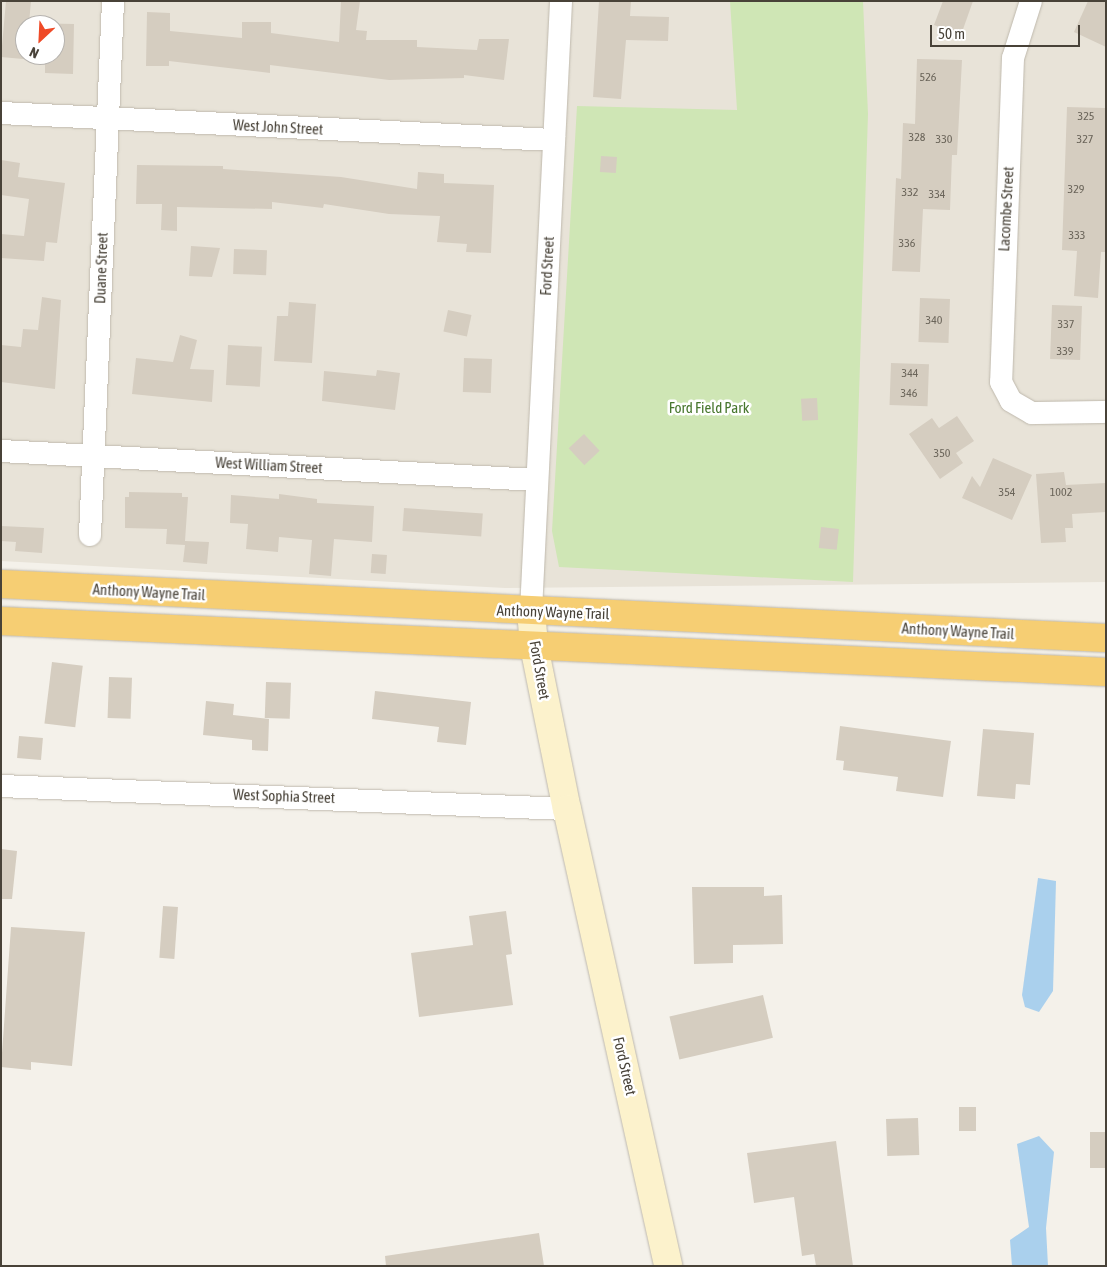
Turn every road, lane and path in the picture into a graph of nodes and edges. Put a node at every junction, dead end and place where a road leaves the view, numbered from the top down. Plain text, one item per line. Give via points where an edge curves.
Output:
1 (113, 1) edge
2 (561, 1) edge
3 (1031, 1) edge
4 (1, 112) edge
5 (106, 118) junction
6 (554, 140) junction
7 (1106, 412) edge
8 (1, 451) edge
9 (94, 455) junction
10 (536, 480) junction
11 (90, 535) dead end
12 (1, 584) edge
13 (531, 610) junction
14 (1, 621) edge
15 (1106, 638) edge
16 (534, 646) junction
17 (1106, 672) edge
18 (1, 786) edge
19 (567, 809) junction
20 (668, 1266) edge

1 - 5 street, Duane Street
2 - 6 street, Ford Street
3 - 7 street, Lacombe Street via 1013,58 1000,339 1003,390 1024,410
4 - 5 street, West John Street
5 - 6 street, West John Street
5 - 9 street, Duane Street
6 - 10 street, Ford Street
8 - 9 street, West William Street
9 - 10 street, West William Street
9 - 11 street, Duane Street
10 - 13 street, Ford Street
12 - 13 highway, Anthony Wayne Trail
13 - 15 highway, Anthony Wayne Trail
13 - 16 main road, Ford Street
14 - 16 highway
16 - 17 highway
16 - 19 main road, Ford Street
18 - 19 street, West Sophia Street
19 - 20 main road, Ford Street

